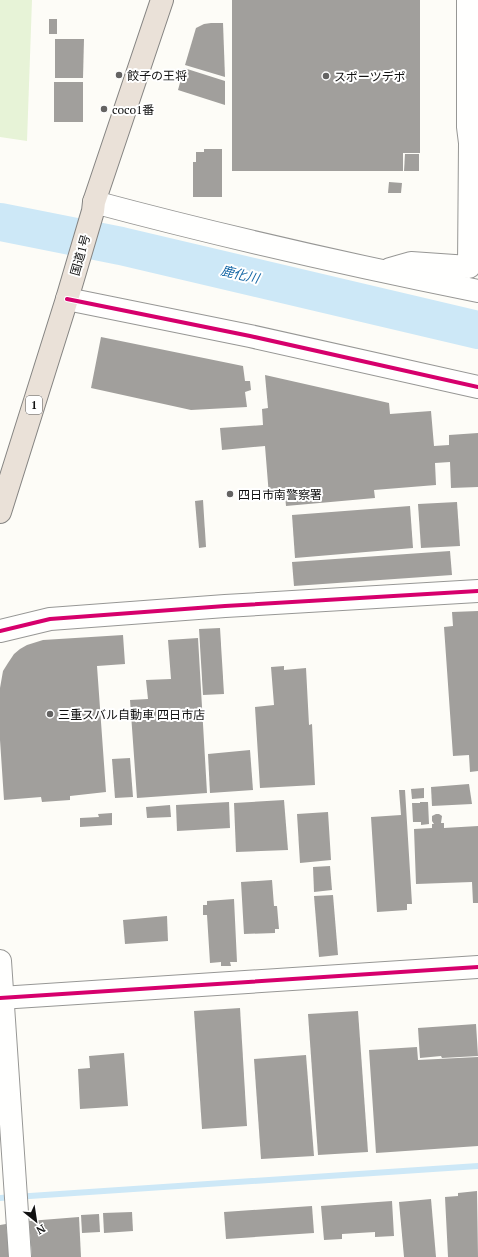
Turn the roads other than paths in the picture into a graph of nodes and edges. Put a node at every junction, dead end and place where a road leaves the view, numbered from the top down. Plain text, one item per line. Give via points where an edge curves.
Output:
1 (162, 0) edge
2 (468, 0) edge
3 (473, 127) edge
4 (93, 207) junction
5 (382, 272) junction
6 (478, 291) edge
7 (67, 299) junction
8 (474, 390) edge
9 (0, 512) edge
10 (478, 591) edge
11 (0, 631) edge
12 (0, 961) edge
13 (478, 967) edge
14 (1, 998) edge
15 (20, 1257) edge

1 - 4 highway, 国道1号 / 1
2 - 3 street
3 - 5 street via 470,143 470,267 411,263
4 - 5 street via 162,220
4 - 7 highway, 国道1号 / 1
5 - 6 street
7 - 8 street via 258,338
7 - 9 highway, 国道1号 / 1
10 - 11 street via 50,619
12 - 14 street
13 - 14 street
14 - 15 street

